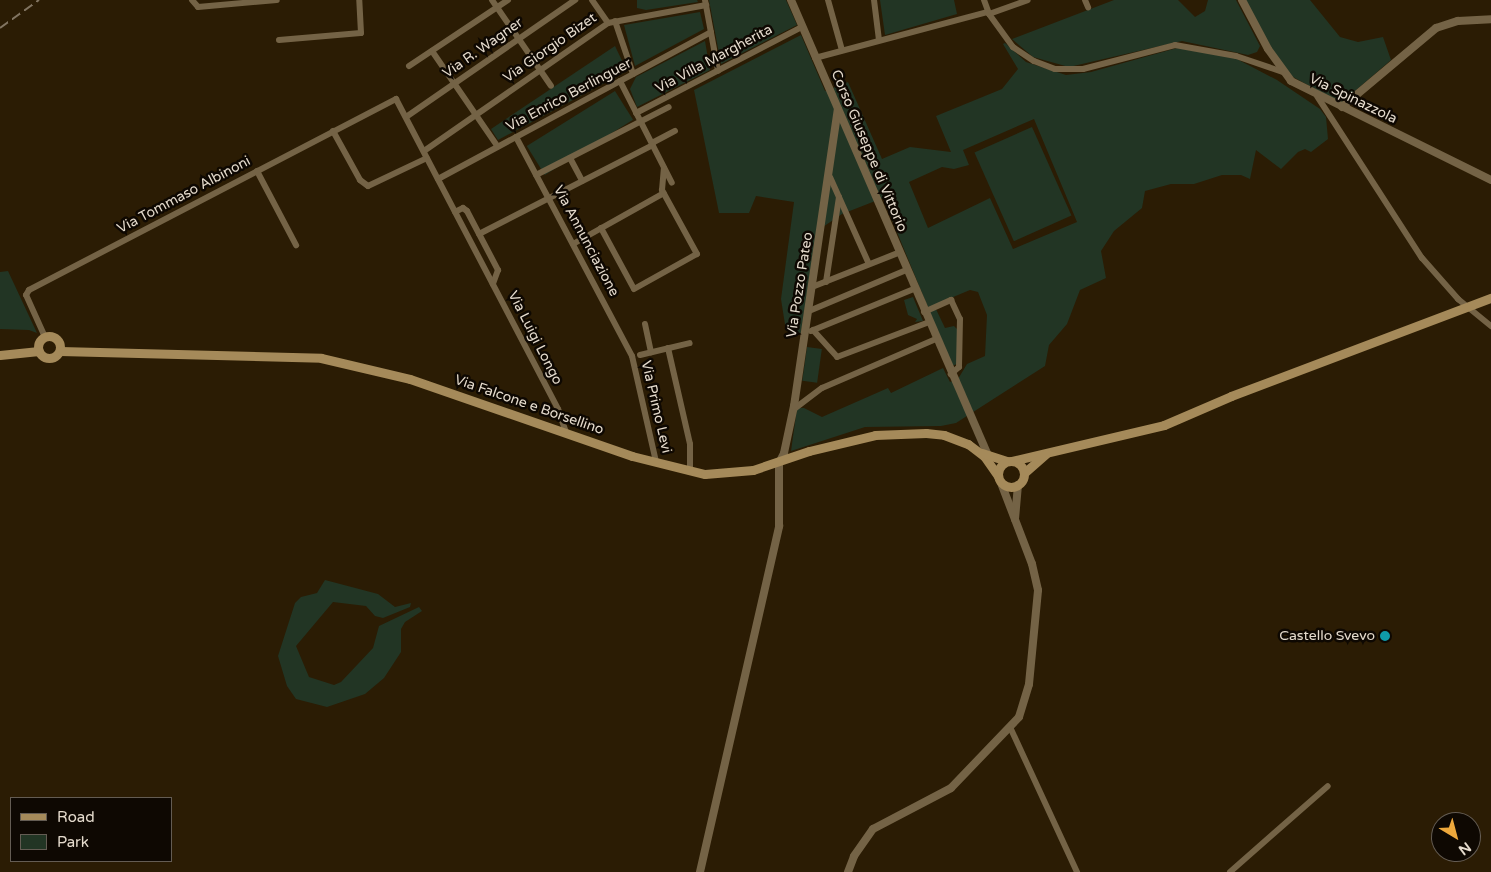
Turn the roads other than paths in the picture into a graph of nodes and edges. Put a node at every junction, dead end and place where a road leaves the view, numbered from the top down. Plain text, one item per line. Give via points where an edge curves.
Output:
1 (277, 0) edge
2 (358, 0) edge
3 (492, 0) edge
4 (508, 0) edge
5 (575, 0) edge
6 (592, 0) edge
7 (791, 0) edge
8 (828, 0) edge
9 (874, 0) edge
10 (984, 0) edge
11 (1028, 0) edge
12 (1086, 0) edge
13 (1242, 0) edge
14 (259, 1) edge
15 (193, 2) edge
16 (705, 2) edge
17 (1088, 7) dead end
18 (496, 8) junction
19 (989, 13) junction
20 (1491, 19) edge
21 (612, 22) junction
22 (802, 27) junction
23 (711, 32) junction
24 (518, 39) junction
25 (279, 40) dead end
26 (879, 40) junction
27 (842, 50) junction
28 (432, 51) junction
29 (816, 58) junction
30 (409, 66) dead end
31 (540, 70) junction
32 (718, 71) junction
33 (1282, 72) junction
34 (633, 74) junction
35 (620, 81) junction
36 (455, 84) junction
37 (551, 86) dead end
38 (1317, 96) junction
39 (396, 99) joint
40 (669, 107) dead end
41 (1342, 107) junction
42 (838, 109) junction
43 (636, 113) junction
44 (476, 114) junction
45 (406, 117) junction
46 (641, 122) junction
47 (333, 131) junction
48 (675, 131) dead end
49 (516, 137) junction
50 (652, 144) junction
51 (498, 147) junction
52 (424, 151) junction
53 (428, 158) junction
54 (570, 158) junction
55 (664, 168) junction
56 (257, 171) junction
57 (536, 175) junction
58 (830, 176) junction
59 (438, 179) junction
60 (1491, 180) edge
61 (582, 181) junction
62 (672, 183) dead end
63 (664, 193) junction
64 (548, 198) junction
65 (839, 198) junction
66 (456, 212) junction
67 (601, 228) junction
68 (479, 234) junction
69 (573, 244) junction
70 (296, 245) dead end
71 (898, 253) junction
72 (869, 264) junction
73 (906, 270) junction
74 (826, 282) junction
75 (493, 284) junction
76 (812, 287) junction
77 (914, 289) junction
78 (1491, 298) edge
79 (1465, 306) junction
80 (809, 311) junction
81 (924, 312) junction
82 (928, 322) junction
83 (644, 324) dead end
84 (1491, 326) edge
85 (809, 332) junction
86 (45, 337) junction
87 (936, 339) junction
88 (690, 343) dead end
89 (668, 348) junction
90 (39, 351) junction
91 (60, 351) junction
92 (651, 352) junction
93 (0, 355) edge
94 (640, 355) dead end
95 (632, 356) joint
96 (951, 374) junction
97 (794, 409) junction
98 (566, 432) junction
99 (1048, 452) junction
100 (983, 453) junction
101 (1009, 461) junction
102 (656, 462) junction
103 (779, 463) junction
104 (690, 470) junction
105 (1024, 474) junction
106 (999, 479) junction
107 (1018, 485) junction
108 (1014, 521) junction
109 (1010, 727) junction
110 (1328, 786) dead end
111 (700, 872) edge
112 (848, 872) edge
113 (1076, 872) edge
114 (1230, 872) edge

1 - 14 street
2 - 25 street via 361,33
3 - 18 street
4 - 18 street
5 - 24 street, Via R. Wagner
6 - 21 street
7 - 22 street, Corso Giuseppe di Vittorio
8 - 27 street
9 - 26 street
10 - 19 street
11 - 19 street
12 - 17 street
13 - 33 street, Via Spinazzola
14 - 15 street
16 - 21 street, Via Giorgio Bizet
16 - 23 street
18 - 24 street
18 - 28 street
19 - 26 street
19 - 33 street via 1005,38 1021,53 1046,66 1069,71 1175,46 1236,56
20 - 41 street via 1458,21 1436,28
21 - 31 street, Via Giorgio Bizet
21 - 34 street
22 - 29 street, Corso Giuseppe di Vittorio
22 - 32 street, Via Villa Margherita
23 - 32 street
23 - 34 street, Via Enrico Berlinguer
24 - 31 street
24 - 36 street, Via R. Wagner
26 - 27 street
27 - 29 street
28 - 30 street
28 - 36 street
29 - 42 street, Corso Giuseppe di Vittorio
31 - 37 street
31 - 44 street, Via Giorgio Bizet
32 - 43 street, Via Villa Margherita
33 - 38 street, Via Spinazzola via 1300,88
34 - 35 street, Via Enrico Berlinguer
35 - 43 street
35 - 49 street, Via Enrico Berlinguer
36 - 44 street
36 - 45 street, Via R. Wagner
38 - 41 street, Via Spinazzola
38 - 79 street via 1422,258
39 - 45 street, Via Luigi Longo
39 - 47 street, Via Tommaso Albinoni
40 - 46 street, Via Villa Margherita
41 - 60 street, Via Spinazzola
42 - 58 street, Via Pozzo Pateo
42 - 71 street, Corso Giuseppe di Vittorio
43 - 46 street
44 - 51 street
44 - 52 street, Via Giorgio Bizet
45 - 52 street, Via Luigi Longo
46 - 50 street
46 - 54 street, Via Villa Margherita
47 - 53 street via 360,180 368,186
47 - 56 street, Via Tommaso Albinoni
48 - 50 street
49 - 51 street, Via Enrico Berlinguer
49 - 57 street, Via Annunciazione
50 - 55 street
50 - 61 street
51 - 59 street, Via Enrico Berlinguer
52 - 53 street, Via Luigi Longo
53 - 59 street, Via Luigi Longo
54 - 57 street, Via Villa Margherita
54 - 61 street
55 - 62 street
55 - 63 street
56 - 70 street
56 - 86 street, Via Tommaso Albinoni via 29,290 26,295
57 - 64 street, Via Annunciazione
58 - 65 street
58 - 76 street, Via Pozzo Pateo
59 - 66 street, Via Luigi Longo
61 - 64 street
63 - 67 street
63 - 67 street via 696,254 634,289
64 - 68 street
64 - 69 street, Via Annunciazione
65 - 72 street
65 - 74 street, Via Pozzo Pateo
66 - 68 street, Via Luigi Longo via 465,209
66 - 75 street, Via Luigi Longo
67 - 69 street
68 - 75 street, Via Luigi Longo via 498,270
69 - 95 street, Via Annunciazione
71 - 72 street
71 - 73 street, Corso Giuseppe di Vittorio
72 - 74 street
73 - 77 street, Corso Giuseppe di Vittorio
73 - 80 street
74 - 76 street
75 - 98 street, Via Luigi Longo via 558,409
76 - 80 street, Via Pozzo Pateo
77 - 81 street, Corso Giuseppe di Vittorio
77 - 85 street
78 - 79 main road
79 - 84 street
79 - 99 main road via 1164,425
80 - 85 street, Via Pozzo Pateo
81 - 82 street, Corso Giuseppe di Vittorio
81 - 96 street via 951,300 960,319 959,367
82 - 85 street via 837,357
82 - 87 street, Corso Giuseppe di Vittorio
83 - 92 street
85 - 97 street, Via Pozzo Pateo
86 - 90 main road via 38,344
86 - 91 main road via 59,341
87 - 96 street, Corso Giuseppe di Vittorio
87 - 97 street via 822,388
88 - 89 street
89 - 92 street
89 - 104 street via 690,444
90 - 91 main road via 51,358
90 - 93 main road
91 - 98 main road, Via Falcone e Borsellino via 321,358 410,379
92 - 94 street
95 - 102 street, Via Primo Levi
96 - 100 street, Corso Giuseppe di Vittorio
97 - 103 street, Via Pozzo Pateo
98 - 102 main road, Via Falcone e Borsellino
99 - 101 main road
99 - 105 main road
100 - 101 main road, Via Falcone e Borsellino
100 - 103 main road, Via Falcone e Borsellino via 944,434 906,433 846,441
100 - 106 main road, Via Falcone e Borsellino
101 - 105 main road via 1019,463
101 - 106 main road via 1001,465
102 - 104 main road, Via Falcone e Borsellino
103 - 104 main road, Via Falcone e Borsellino via 727,474
103 - 111 street, Via Pozzo Pateo via 779,526
105 - 107 main road
106 - 107 main road via 1007,487
106 - 108 street
107 - 108 street
108 - 109 street via 1032,564 1038,608 1025,702
109 - 112 street via 951,788 872,829 854,856
109 - 113 street
110 - 114 street

